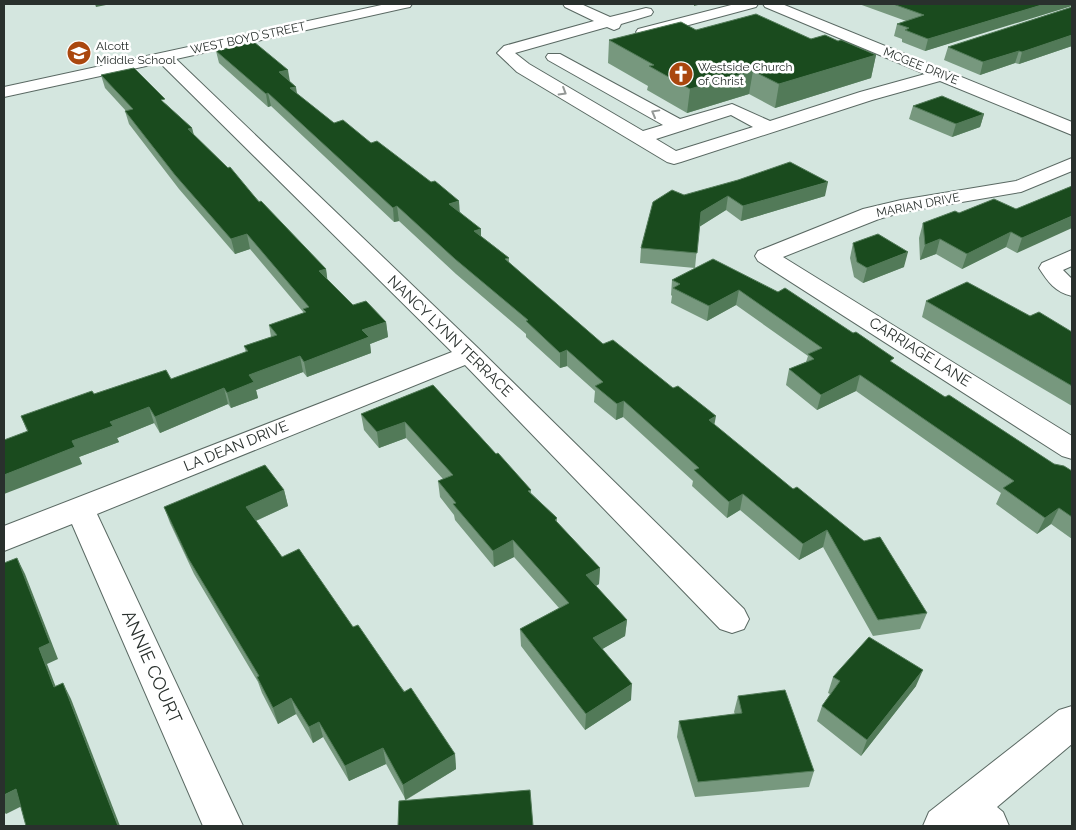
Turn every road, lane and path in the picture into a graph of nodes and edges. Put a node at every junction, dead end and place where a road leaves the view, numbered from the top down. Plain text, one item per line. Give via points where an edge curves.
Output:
1 (405, 4) edge
2 (570, 4) edge
3 (751, 4) edge
4 (770, 4) edge
5 (646, 12) dead end
6 (608, 22) junction
7 (236, 28) dead end
8 (254, 37) junction
9 (571, 52) dead end
10 (554, 56) junction
11 (934, 56) dead end
12 (164, 57) junction
13 (913, 63) junction
14 (522, 66) junction
15 (941, 75) junction
16 (4, 92) edge
17 (678, 126) junction
18 (768, 127) junction
19 (1072, 129) edge
20 (641, 138) junction
21 (1072, 164) edge
22 (766, 256) joint
23 (1072, 257) edge
24 (1072, 289) edge
25 (469, 354) junction
26 (1072, 449) edge
27 (80, 509) junction
28 (4, 539) edge
29 (732, 619) dead end
30 (1069, 730) edge
31 (967, 820) edge
32 (223, 826) edge

1 - 8 street, WEST BOYD STREET
2 - 6 street
3 - 6 street via 624,36
4 - 13 street, MCGEE DRIVE
5 - 6 street
6 - 14 street via 510,48 505,53
7 - 8 street
8 - 12 street, WEST BOYD STREET
9 - 10 street
10 - 14 street
17 -> 10 street
11 - 13 street
12 - 16 street, WEST BOYD STREET via 57,73
12 - 25 street, NANCY LYNN TERRACE
13 - 15 street, MCGEE DRIVE
14 -> 20 street
15 - 18 street
15 - 19 street, MCGEE DRIVE
17 - 18 street via 732,109
17 - 20 street
18 - 20 street via 674,158
21 - 22 street, MARIAN DRIVE via 1021,186 871,214
22 - 26 street, CARRIAGE LANE
23 - 24 street via 1050,268 1059,281
25 - 27 street, LA DEAN DRIVE
25 - 29 street, NANCY LYNN TERRACE
27 - 28 street, LA DEAN DRIVE
27 - 32 street, ANNIE COURT
30 - 31 street

